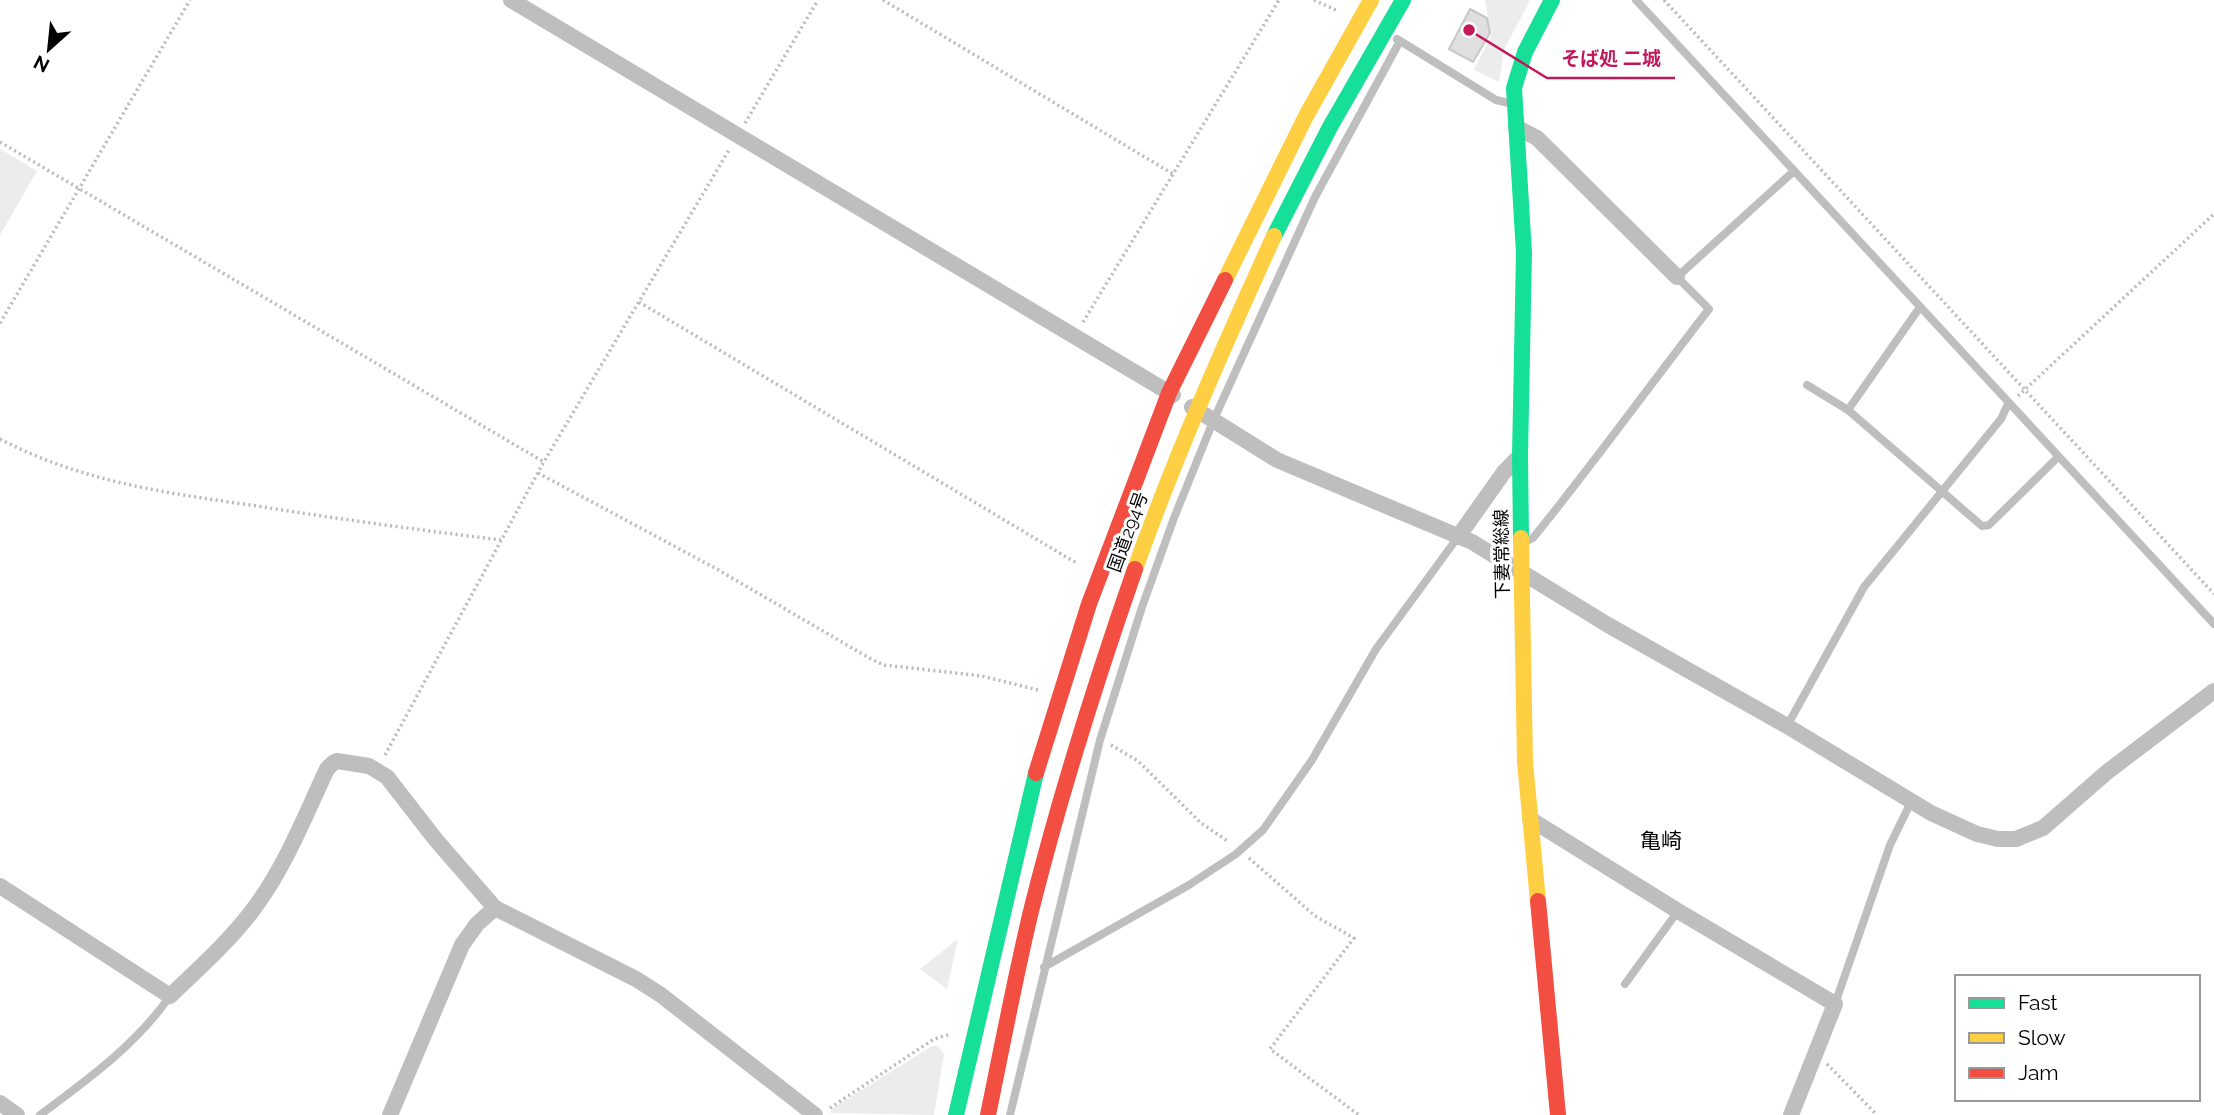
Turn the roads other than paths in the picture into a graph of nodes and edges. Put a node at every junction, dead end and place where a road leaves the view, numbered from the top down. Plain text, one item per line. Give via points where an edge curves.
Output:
1 (511, 0) edge
2 (1371, 0) edge
3 (1403, 0) edge
4 (1552, 0) edge
5 (1636, 0) edge
6 (1385, 32) junction
7 (1400, 41) junction
8 (1515, 105) junction
9 (1516, 127) junction
10 (1794, 170) junction
11 (1677, 277) junction
12 (1920, 307) junction
13 (1807, 385) dead end
14 (1170, 393) junction
15 (2008, 404) junction
16 (1196, 409) junction
17 (1848, 410) junction
18 (1214, 419) junction
19 (1520, 456) junction
20 (2059, 457) junction
21 (1943, 491) junction
22 (1458, 537) junction
23 (1521, 544) junction
24 (1521, 572) junction
25 (2214, 624) edge
26 (2214, 691) edge
27 (1787, 726) junction
28 (1911, 802) junction
29 (1530, 819) junction
30 (0, 886) edge
31 (495, 908) junction
32 (1678, 911) junction
33 (1044, 967) junction
34 (1625, 984) dead end
35 (170, 996) junction
36 (1835, 1004) junction
37 (0, 1103) edge
38 (17, 1115) edge
39 (40, 1115) edge
40 (390, 1115) edge
41 (817, 1115) edge
42 (956, 1115) edge
43 (988, 1115) edge
44 (1010, 1115) edge
45 (1558, 1115) edge
46 (1791, 1115) edge

1 - 14 street
2 - 14 main road, 国道294号 via 1306,116
3 - 6 main road, 国道294号
4 - 8 main road, 下妻常総線 via 1518,66
5 - 10 lane
6 - 7 lane
6 - 16 main road, 国道294号 via 1281,223
7 - 8 lane via 1496,100
7 - 18 lane via 1315,197
8 - 9 main road, 下妻常総線
9 - 11 street via 1537,138
9 - 19 main road, 下妻常総線 via 1524,253
10 - 11 lane
10 - 12 lane
11 - 23 lane via 1709,309 1593,465 1533,538
12 - 15 lane
12 - 17 lane
13 - 17 lane
14 - 16 street
14 - 42 main road, 国道294号 via 1089,604 1050,723
15 - 20 lane
15 - 21 lane
16 - 18 street
16 - 43 main road, 国道294号 via 1121,607 1080,732 1031,912
17 - 21 lane
18 - 22 street via 1277,460
18 - 33 lane via 1142,607 1100,740
19 - 22 street
19 - 23 main road, 下妻常総線
20 - 21 lane via 1989,525 1982,526
20 - 25 lane
21 - 27 lane via 1864,587
22 - 24 street
22 - 33 lane via 1376,649 1312,760 1263,830 1189,885
23 - 24 main road, 下妻常総線
24 - 27 street
24 - 29 main road, 下妻常総線
26 - 28 street via 2029,835 1998,839 1977,834
27 - 28 street
28 - 36 lane via 1890,845
29 - 32 street
29 - 45 main road, 下妻常総線
30 - 35 street
31 - 35 street via 387,777 377,769 332,763 261,899 236,931
31 - 40 street via 462,945
31 - 41 street via 662,995
32 - 34 lane
32 - 36 street
33 - 44 lane
35 - 39 lane via 134,1039
36 - 46 street
37 - 38 street

